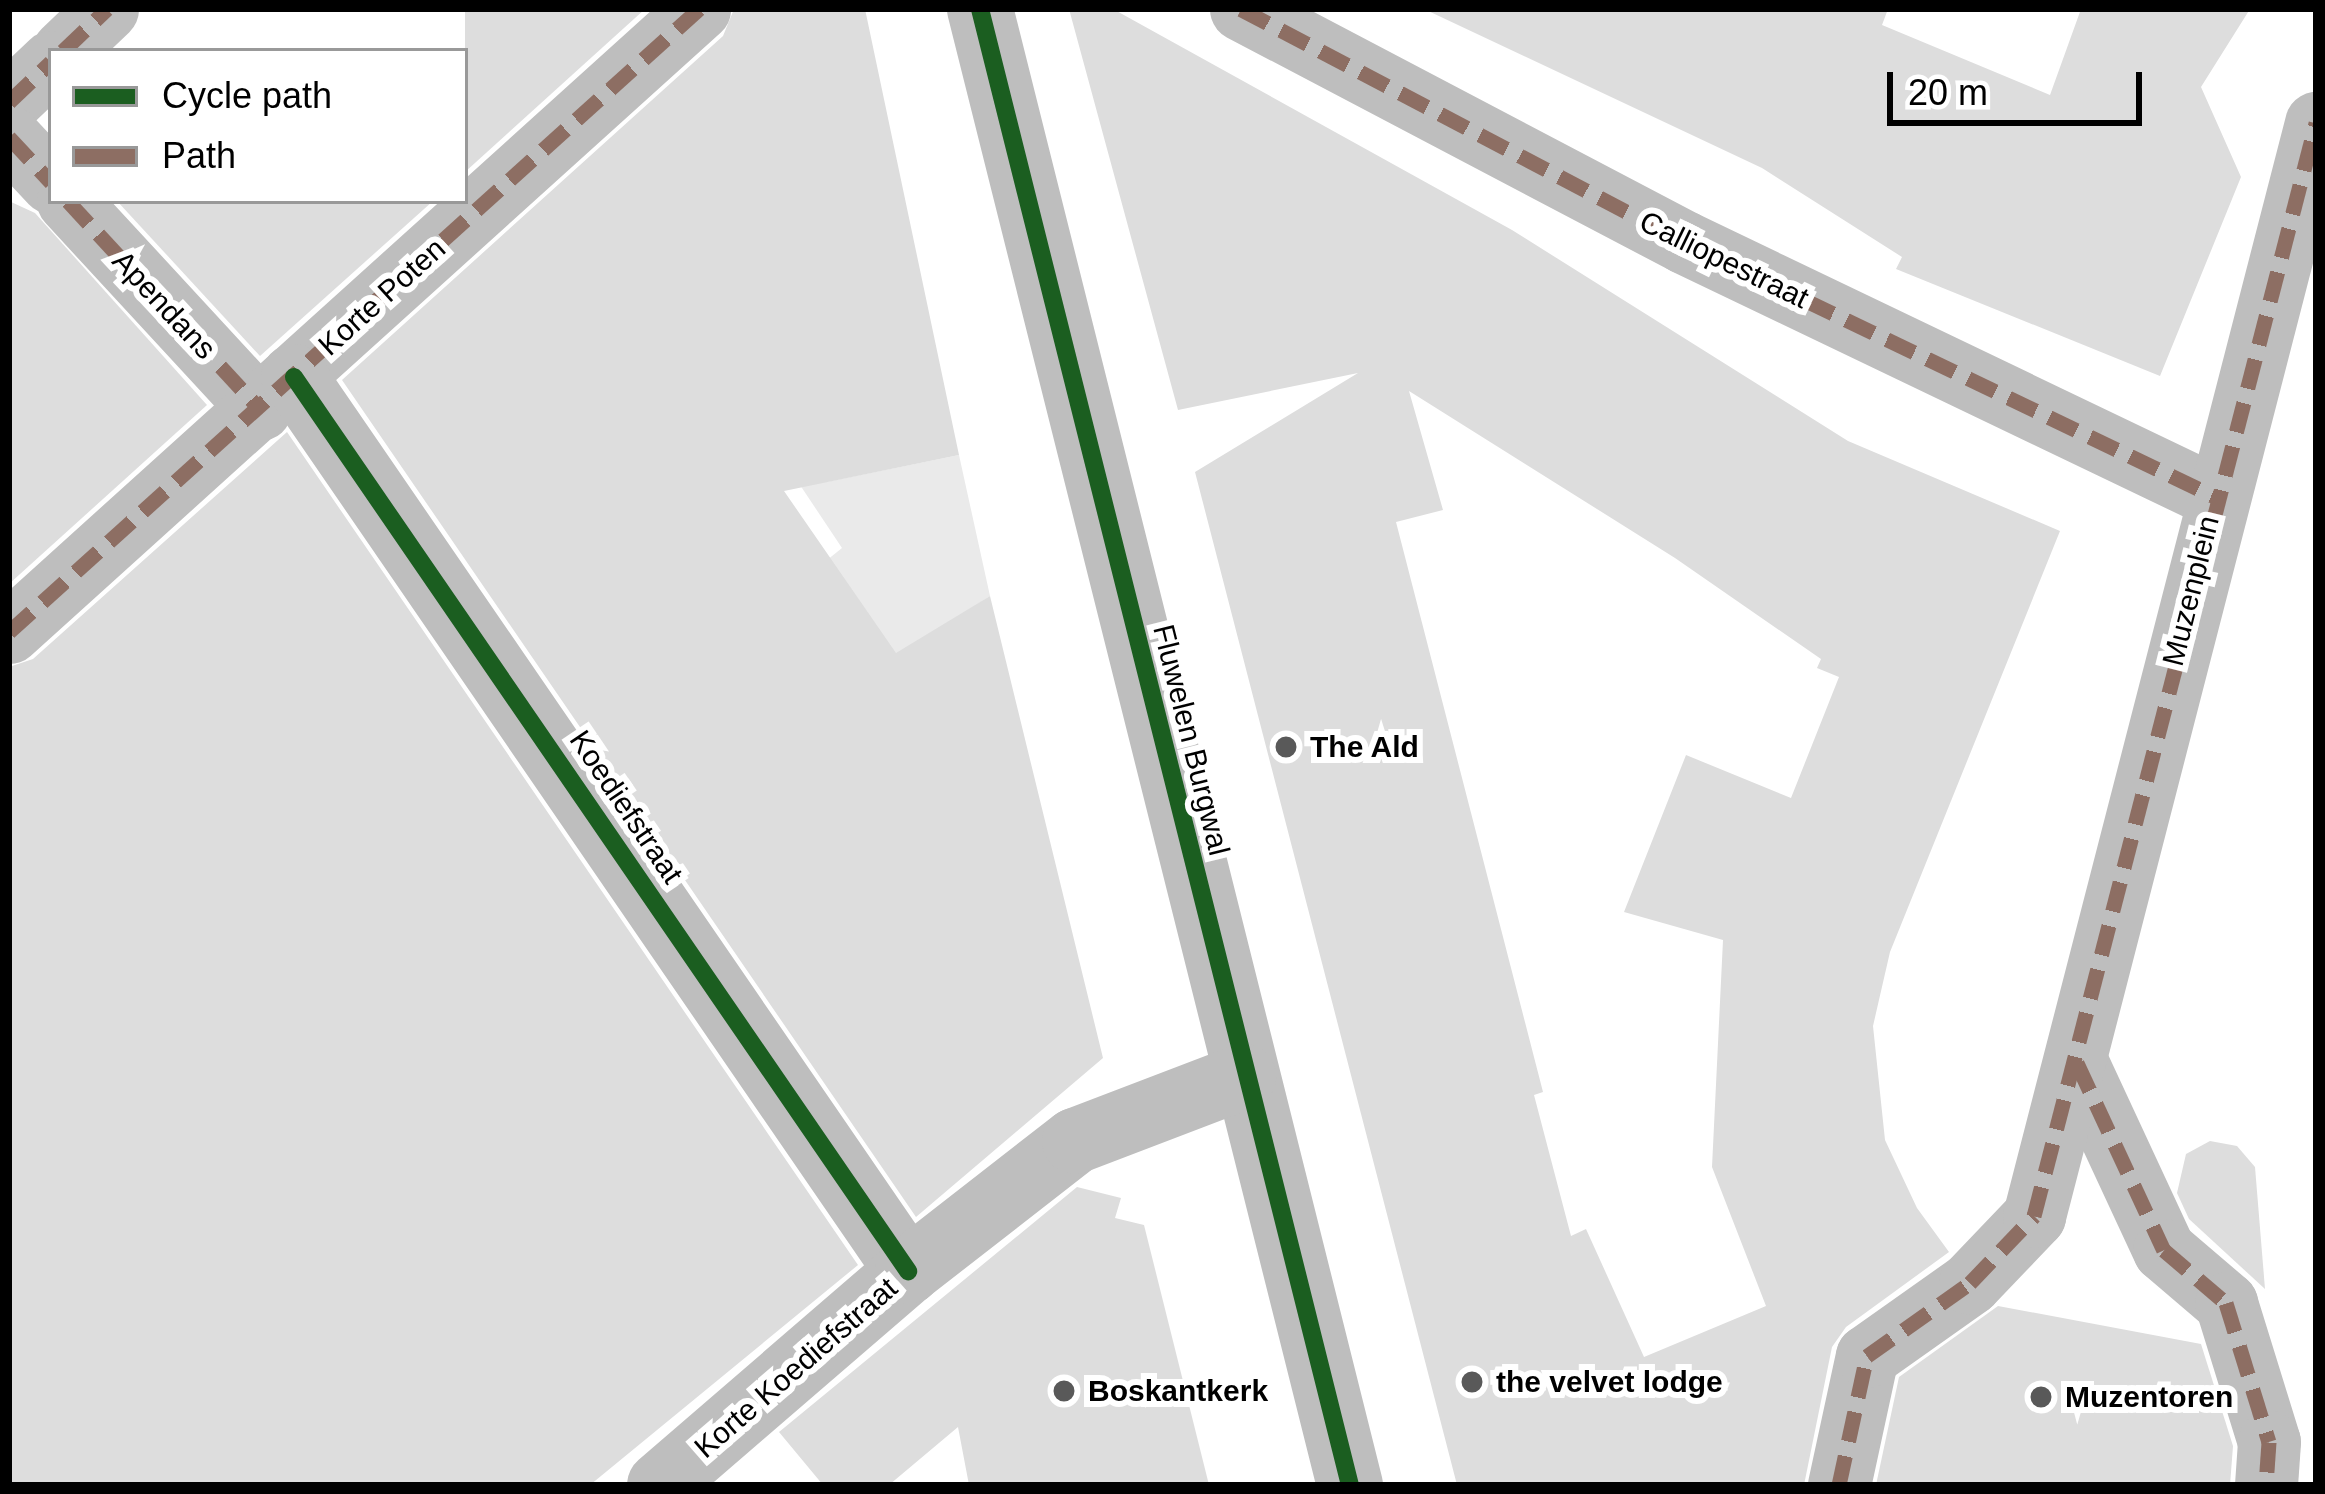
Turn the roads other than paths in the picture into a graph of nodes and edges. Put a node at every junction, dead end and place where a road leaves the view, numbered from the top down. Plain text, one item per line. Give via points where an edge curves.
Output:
1 (106, 9) edge
2 (699, 9) edge
3 (980, 9) edge
4 (1241, 9) edge
5 (66, 48) edge
6 (48, 65) edge
7 (9, 102) edge
8 (2316, 123) edge
9 (9, 137) edge
10 (48, 179) edge
11 (71, 204) edge
12 (277, 393) junction
13 (2214, 496) junction
14 (9, 632) edge
15 (2077, 1063) junction
16 (1243, 1077) junction
17 (908, 1271) junction
18 (660, 1485) edge
19 (1350, 1485) edge
20 (1839, 1485) edge
21 (2266, 1485) edge

1 - 5 street
2 - 12 street, Korte Poten
3 - 16 street, Fluwelen Burgwal
4 - 13 street, Calliopestraat via 1684,242
6 - 7 street
8 - 13 street, Muzenplein
9 - 10 street
11 - 12 street, Apendans
12 - 14 street, Korte Poten
12 - 17 street, Koediefstraat
13 - 15 street, Muzenplein
15 - 20 street, Muzenplein via 2034,1216 1970,1283 1867,1356
15 - 21 street via 2164,1250 2226,1303 2269,1442
16 - 17 street, Korte Koediefstraat via 1075,1141
16 - 19 street, Fluwelen Burgwal
17 - 18 street, Korte Koediefstraat

